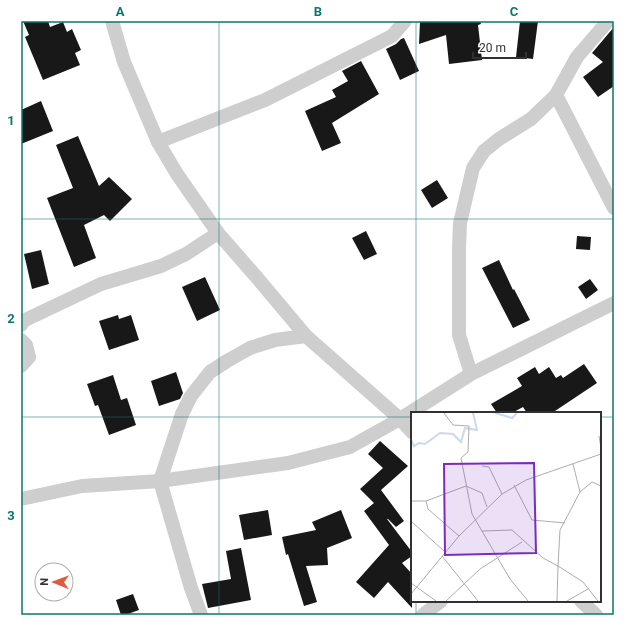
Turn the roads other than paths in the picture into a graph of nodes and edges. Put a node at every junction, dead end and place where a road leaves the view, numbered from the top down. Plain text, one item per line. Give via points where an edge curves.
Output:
1 (112, 21) edge
2 (405, 21) edge
3 (608, 21) edge
4 (556, 95) junction
5 (158, 142) junction
6 (614, 208) edge
7 (218, 233) junction
8 (614, 303) edge
9 (21, 325) edge
10 (306, 336) junction
11 (21, 340) edge
12 (21, 366) edge
13 (472, 374) junction
14 (411, 412) edge
15 (411, 412) edge
16 (400, 419) junction
17 (411, 431) edge
18 (160, 481) junction
19 (21, 499) edge
20 (440, 602) edge
21 (582, 602) edge
22 (201, 615) edge
23 (423, 615) edge
24 (596, 615) edge

1 - 5 street via 124,62
2 - 5 street via 392,36 265,100
3 - 4 street via 578,57
4 - 6 street
4 - 13 street via 531,119 484,151 473,168 460,223 459,249 459,335
5 - 7 street
7 - 9 street via 186,254 161,266 101,284 23,321
7 - 10 street
8 - 13 street
10 - 16 street
10 - 18 street via 276,340 250,348 210,372 191,396 182,414
11 - 12 street via 26,345 29,357
13 - 15 street
14 - 16 street
16 - 17 street
16 - 18 street via 350,446 288,463
18 - 19 street via 82,486
18 - 22 street
20 - 23 street
21 - 24 street

